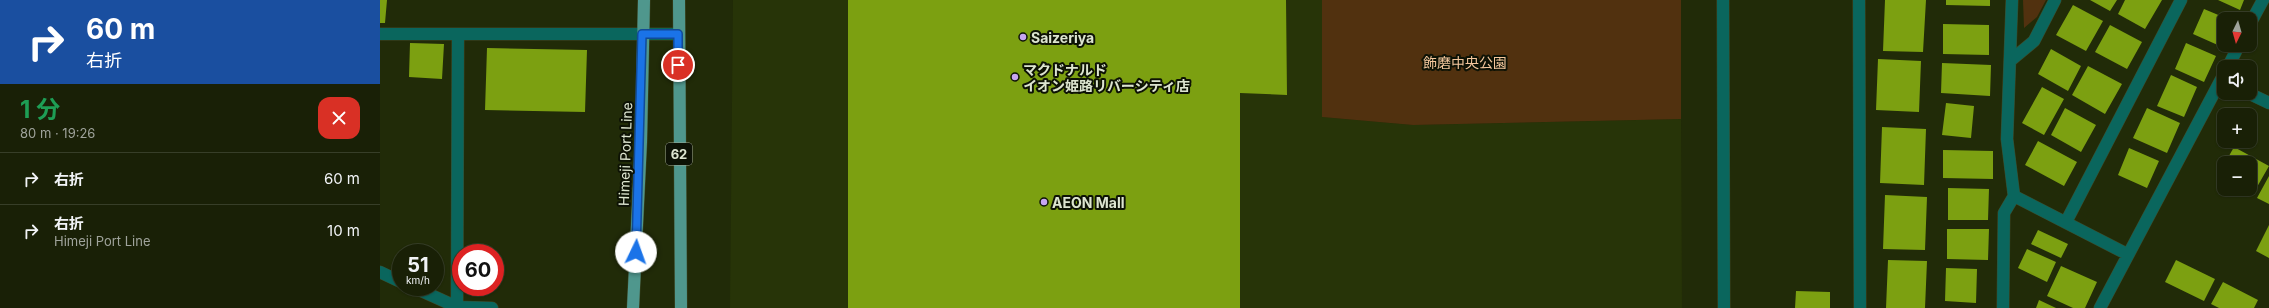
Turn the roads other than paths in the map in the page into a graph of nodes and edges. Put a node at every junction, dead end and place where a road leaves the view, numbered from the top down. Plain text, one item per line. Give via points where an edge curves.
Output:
1 (644, 0) edge
2 (679, 0) edge
3 (1723, 0) edge
4 (1859, 0) edge
5 (2012, 0) edge
6 (2055, 0) edge
7 (2181, 0) edge
8 (2263, 0) edge
9 (2256, 12) edge
10 (380, 34) edge
11 (458, 34) junction
12 (642, 34) junction
13 (678, 34) junction
14 (2010, 61) junction
15 (2217, 89) edge
16 (2257, 98) edge
17 (2269, 104) edge
18 (2014, 196) junction
19 (2066, 222) junction
20 (2127, 254) junction
21 (380, 272) edge
22 (392, 278) edge
23 (433, 296) edge
24 (457, 307) edge
25 (492, 308) edge
26 (633, 308) edge
27 (681, 308) edge
28 (1724, 308) edge
29 (1860, 308) edge
30 (2003, 308) edge
31 (2100, 308) edge

1 - 12 main road, Himeji Port Line
2 - 13 main road, 62
3 - 28 street
4 - 29 street
5 - 14 street
6 - 14 street via 2034,41
7 - 19 street
8 - 9 street
10 - 11 street
11 - 12 street
11 - 24 street
12 - 13 street
12 - 26 main road, Himeji Port Line via 640,164
13 - 27 main road, 62
14 - 18 street via 2007,139
15 - 20 street
16 - 17 street
18 - 19 street
18 - 30 street via 2004,213
19 - 20 street
20 - 31 street
21 - 22 street
23 - 24 street
24 - 25 street

